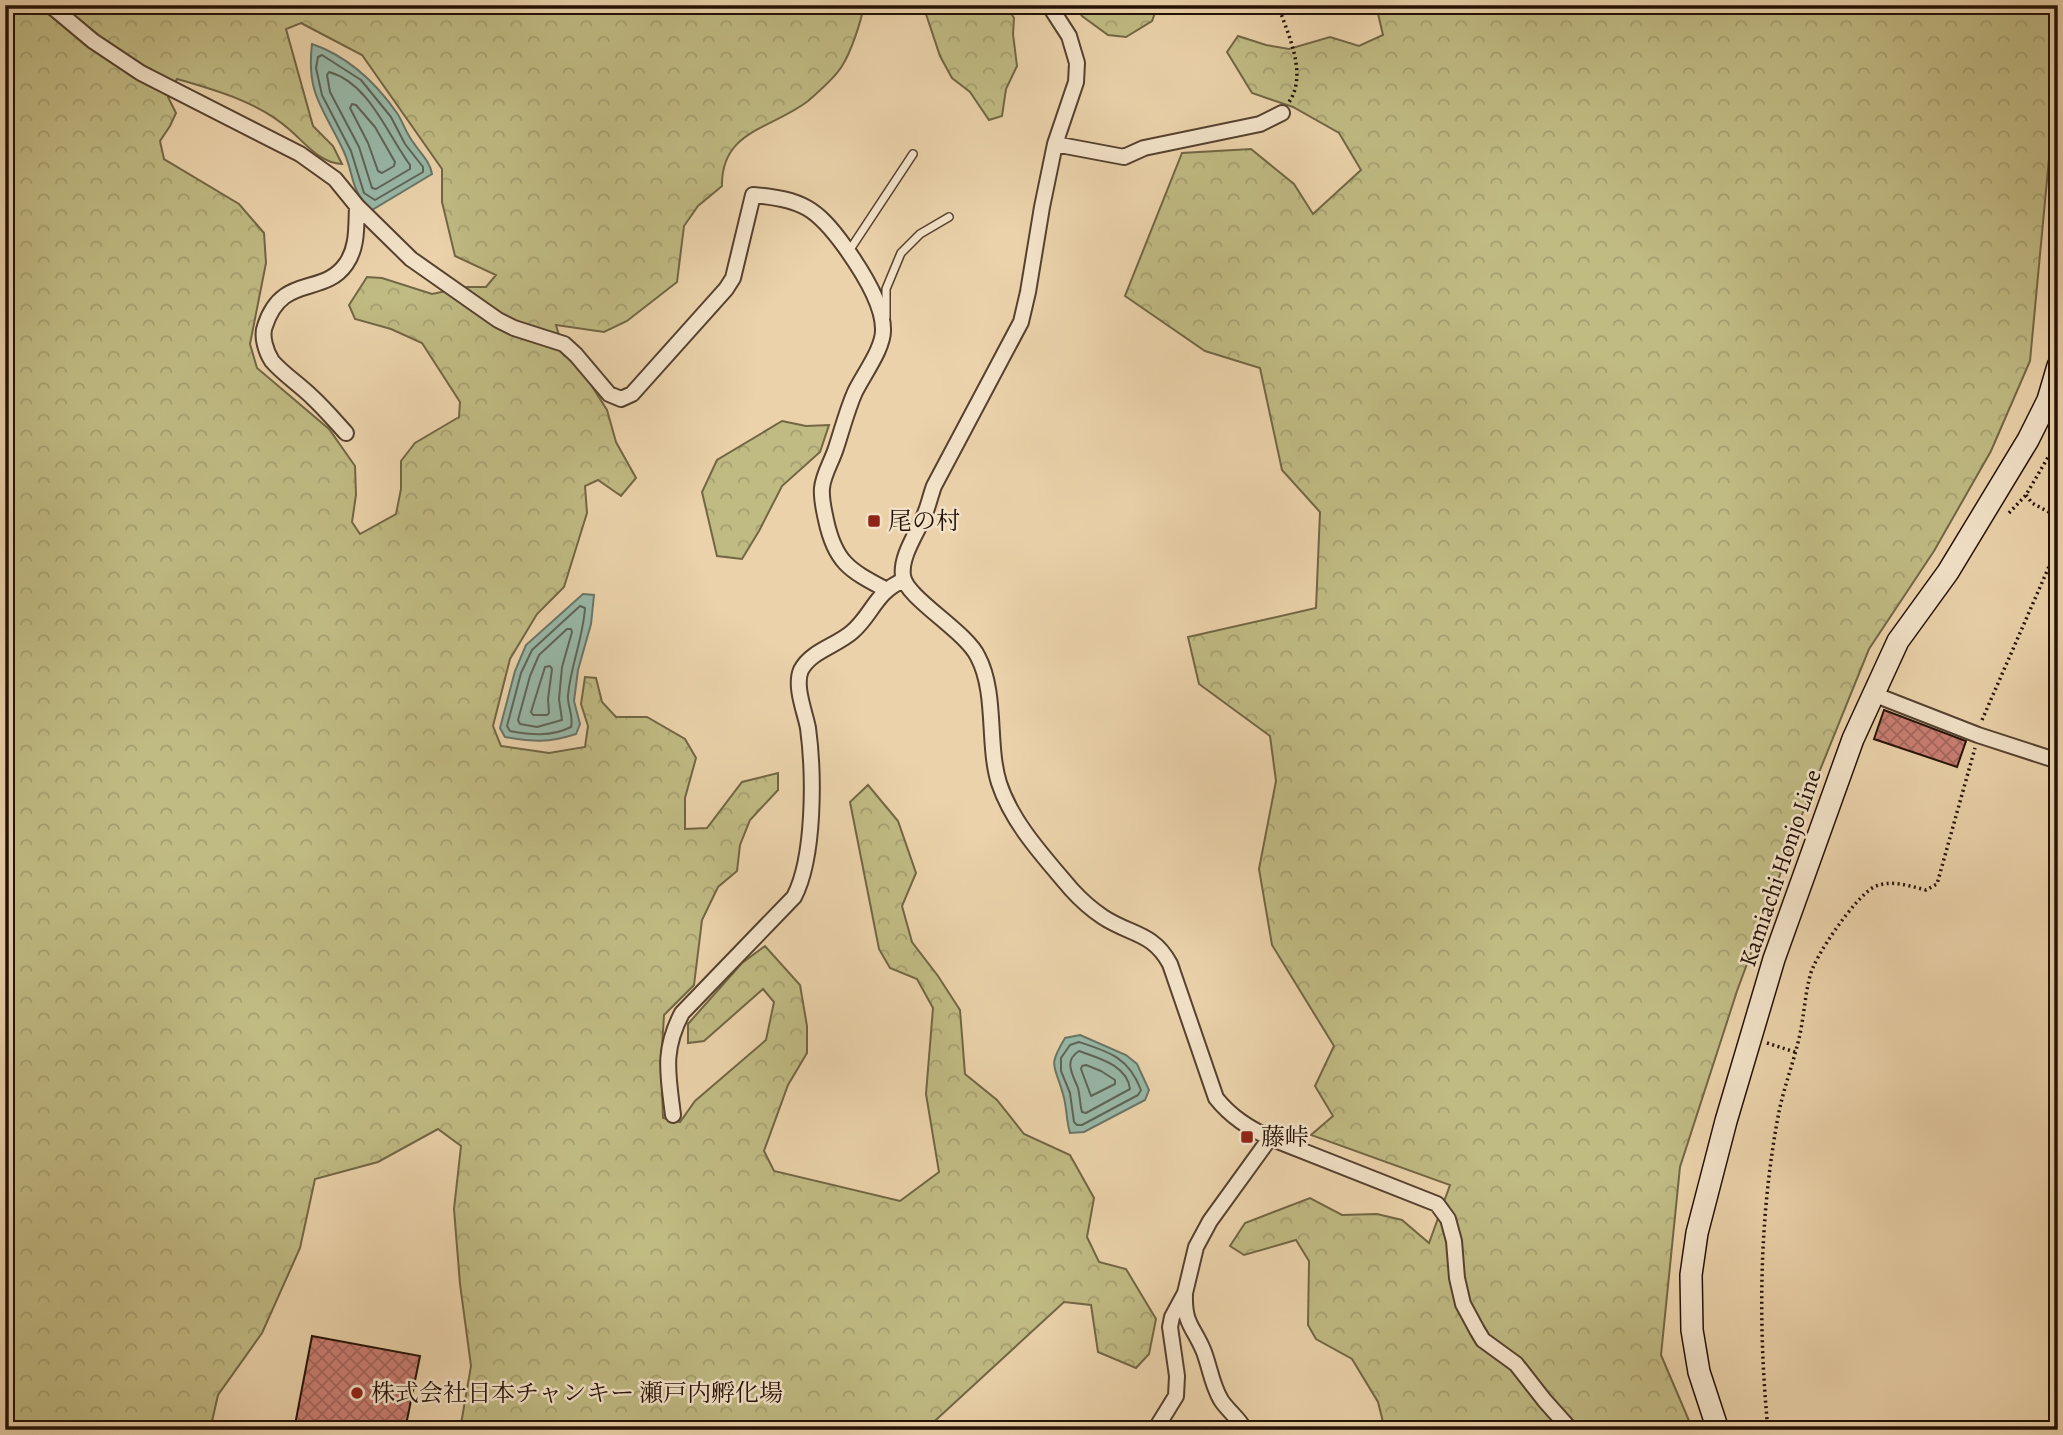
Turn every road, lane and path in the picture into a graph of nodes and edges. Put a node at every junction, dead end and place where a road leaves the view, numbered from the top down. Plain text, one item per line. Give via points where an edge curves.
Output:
1 (50, 5) edge
2 (1049, 5) edge
3 (1061, 5) edge
4 (1278, 5) edge
5 (1061, 23) junction
6 (1282, 113) joint
7 (1055, 144) junction
8 (913, 155) dead end
9 (357, 206) junction
10 (949, 217) dead end
11 (848, 251) junction
12 (883, 327) junction
13 (2058, 366) edge
14 (346, 433) dead end
15 (2058, 440) edge
16 (2025, 495) junction
17 (1985, 509) junction
18 (2058, 517) edge
19 (2058, 546) edge
20 (904, 580) junction
21 (885, 589) junction
22 (1873, 694) junction
23 (1978, 735) junction
24 (2058, 761) edge
25 (1750, 1039) junction
26 (1795, 1052) junction
27 (673, 1115) dead end
28 (1270, 1139) junction
29 (1185, 1293) junction
30 (1156, 1430) edge
31 (1245, 1430) edge
32 (1572, 1430) edge
33 (1718, 1430) edge
34 (1768, 1430) edge

1 - 9 street via 142,73 299,154 335,179
2 - 5 street
3 - 5 street
4 - 6 path via 1297,67 1297,90
5 - 7 street via 1077,62 1076,82
6 - 7 street via 1261,124 1144,148 1124,157
7 - 20 street via 1021,322 934,486 903,566
8 - 11 lane
9 - 11 street via 411,259 453,290 514,328 564,344 609,394 621,399 632,394 726,289 733,278 752,195 816,212
9 - 14 street via 355,243 347,263 331,279 300,287 279,299 262,334 271,360
10 - 12 lane via 920,234 901,253 886,289
11 - 12 street via 872,291
12 - 21 street via 822,487 831,544 855,573
13 - 17 main road, Kamiachi Honjo Line via 2048,400 2028,440
15 - 16 path
16 - 17 path via 2005,516
16 - 18 path
17 - 22 main road, Kamiachi Honjo Line via 1948,572 1898,641
19 - 23 path
20 - 21 street
20 - 28 street via 969,642 979,659 999,783 1016,818 1077,896 1104,918 1161,948 1216,1098 1227,1112
21 - 27 street via 852,632 809,660 800,673 808,728 811,833 801,884 794,897 682,1013 671,1034 667,1068
22 - 23 street
22 - 25 main road, Kamiachi Honjo Line via 1830,800
23 - 24 street
23 - 26 path via 1937,884 1926,890 1894,882 1873,887 1840,921 1810,973
25 - 26 path
25 - 33 main road, Kamiachi Honjo Line via 1697,1233 1691,1275 1692,1330 1699,1372
26 - 34 path via 1765,1197
28 - 29 street via 1210,1221 1196,1247
28 - 32 street via 1437,1205 1448,1219 1463,1304 1476,1330 1516,1364
29 - 30 street via 1170,1327 1176,1396
29 - 31 street via 1187,1319 1216,1390

